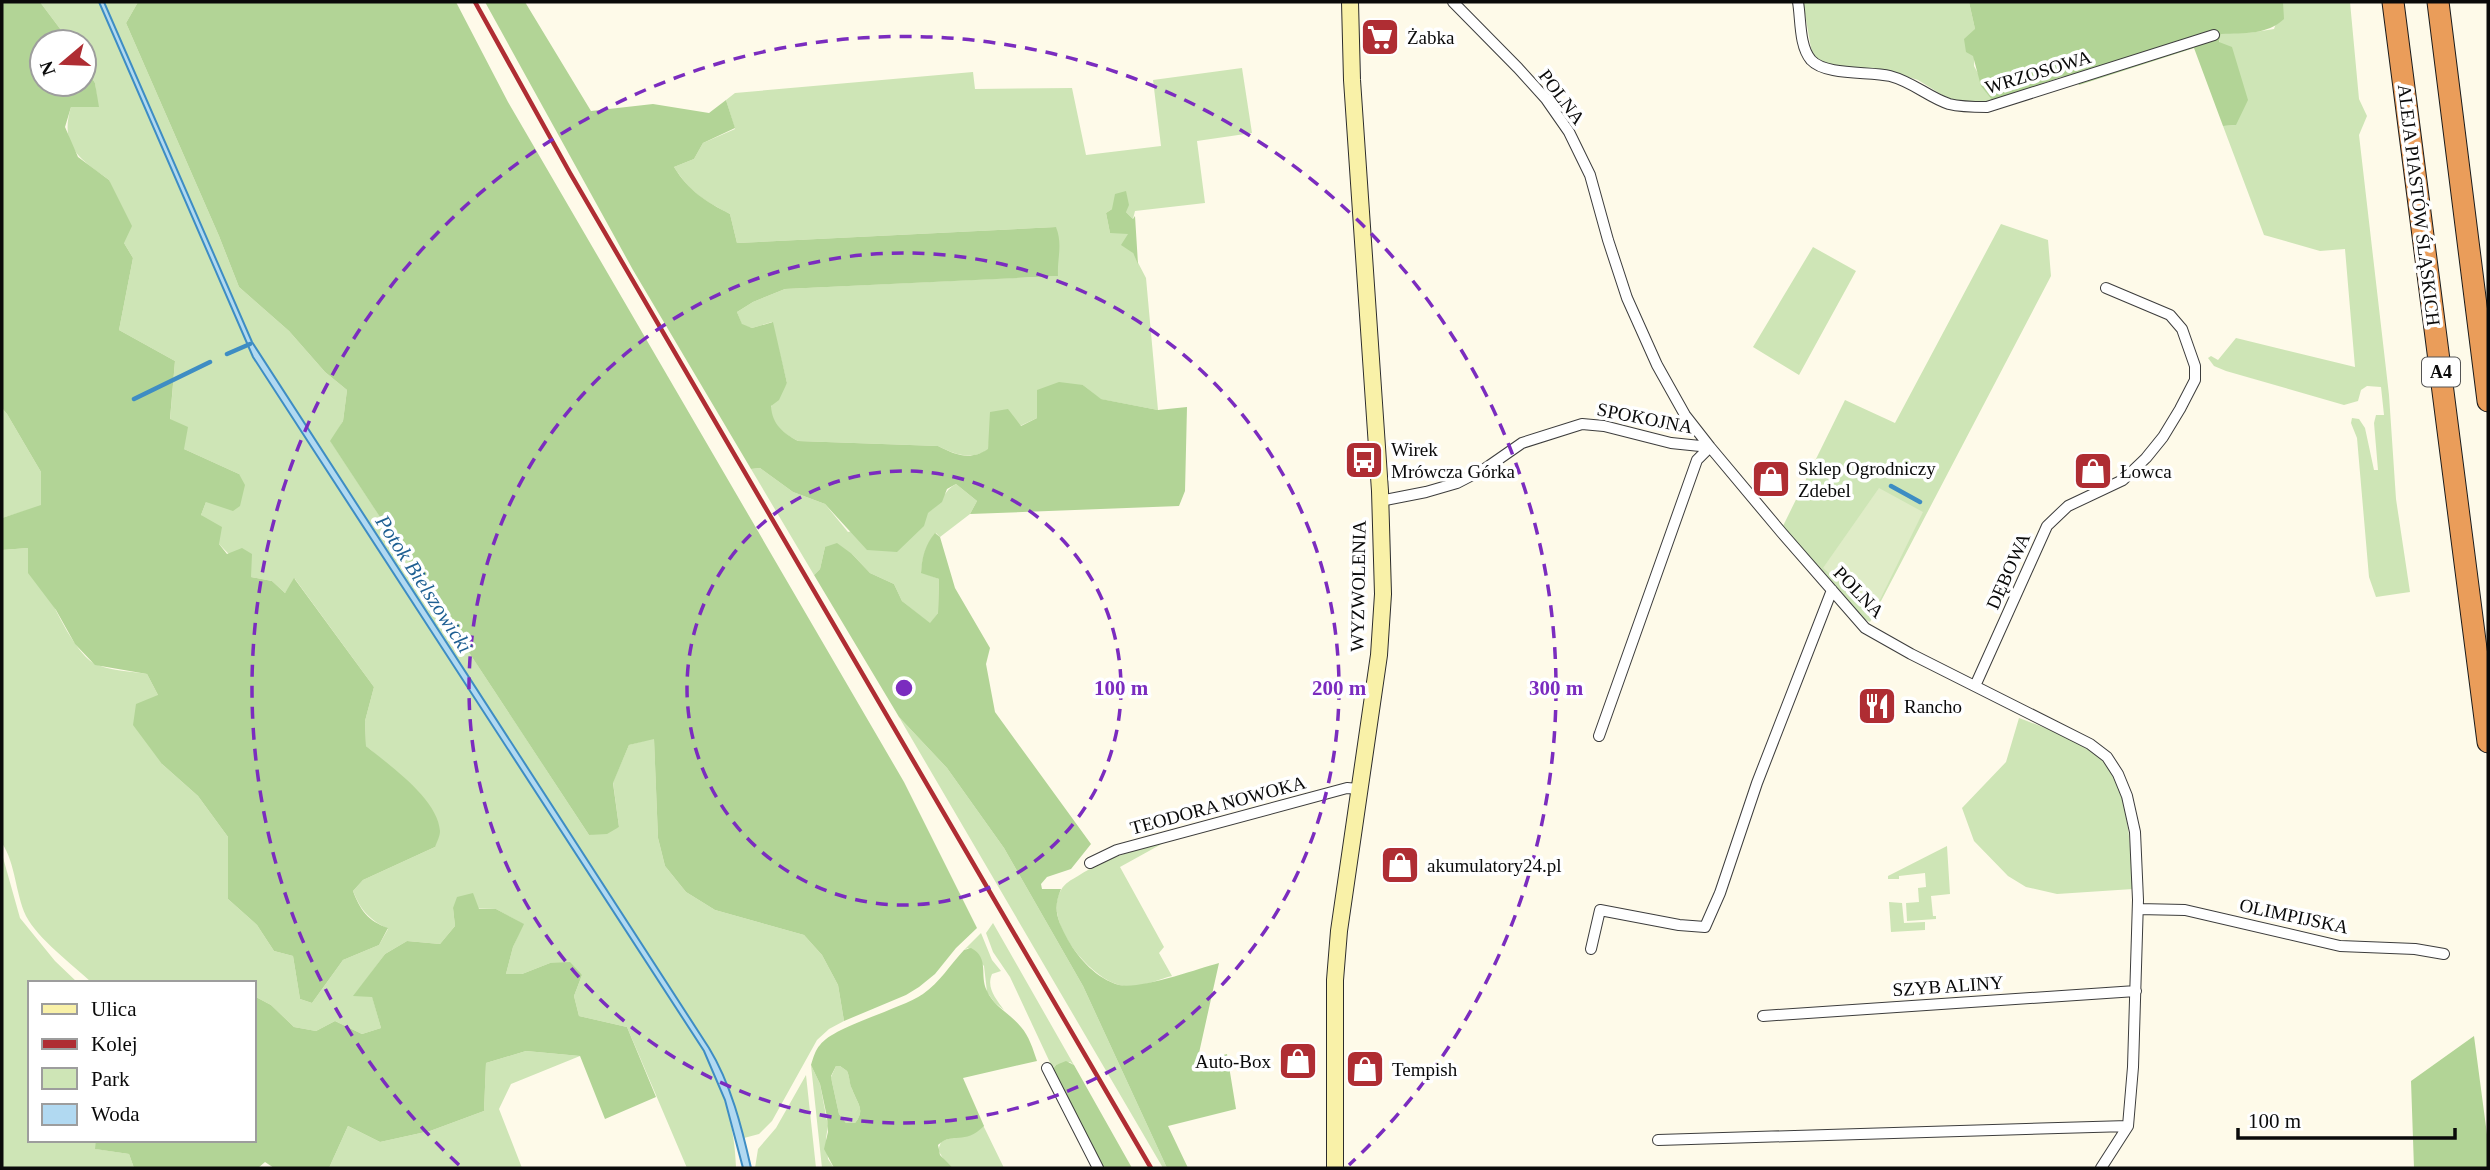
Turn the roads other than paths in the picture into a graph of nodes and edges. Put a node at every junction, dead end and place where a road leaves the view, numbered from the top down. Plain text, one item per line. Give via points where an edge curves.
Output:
1 (1350, 2) edge
2 (1453, 2) edge
3 (1798, 2) edge
4 (2393, 2) edge
5 (2438, 2) edge
6 (2214, 35) dead end
7 (2106, 289) dead end
8 (2488, 401) edge
9 (1710, 447) junction
10 (1380, 501) junction
11 (1832, 590) junction
12 (1975, 686) junction
13 (1599, 736) dead end
14 (2488, 742) edge
15 (1359, 789) junction
16 (1090, 863) dead end
17 (2138, 909) junction
18 (1591, 949) dead end
19 (2444, 954) dead end
20 (2136, 991) junction
21 (1763, 1016) dead end
22 (1047, 1068) dead end
23 (2128, 1126) junction
24 (1658, 1140) dead end
25 (1098, 1168) edge
26 (1335, 1168) edge
27 (2101, 1168) edge

1 - 10 street, WYZWOLENIA
2 - 9 street, POLNA via 1546,99 1569,132 1590,175 1640,330 1685,415
3 - 6 street, WRZOSOWA via 1805,50 1812,61 1824,68 1891,76 1950,104 1965,106 1987,107
4 - 14 highway, ALEJA PIASTÓW ŚLĄSKICH / A4
5 - 8 highway, A4
7 - 12 street, DĘBOWA via 2177,321 2195,366 2195,380 2146,458 2123,480 2068,506 2047,526
9 - 10 street, SPOKOJNA via 1582,424 1522,443 1457,483
9 - 11 street, POLNA
9 - 13 street via 1697,460
10 - 15 street, WYZWOLENIA via 1382,628
11 - 12 street, POLNA via 1865,628
11 - 18 street via 1705,927 1600,910
12 - 17 street, POLNA via 2107,757 2127,796
15 - 16 street, TEODORA NOWOKA via 1347,788 1117,850
15 - 26 street, WYZWOLENIA via 1335,980
17 - 19 street, OLIMPIJSKA via 2185,910 2340,946
17 - 20 street, POLNA
20 - 21 street, SZYB ALINY
20 - 23 street, POLNA
22 - 25 street
23 - 24 street
23 - 27 street, POLNA

